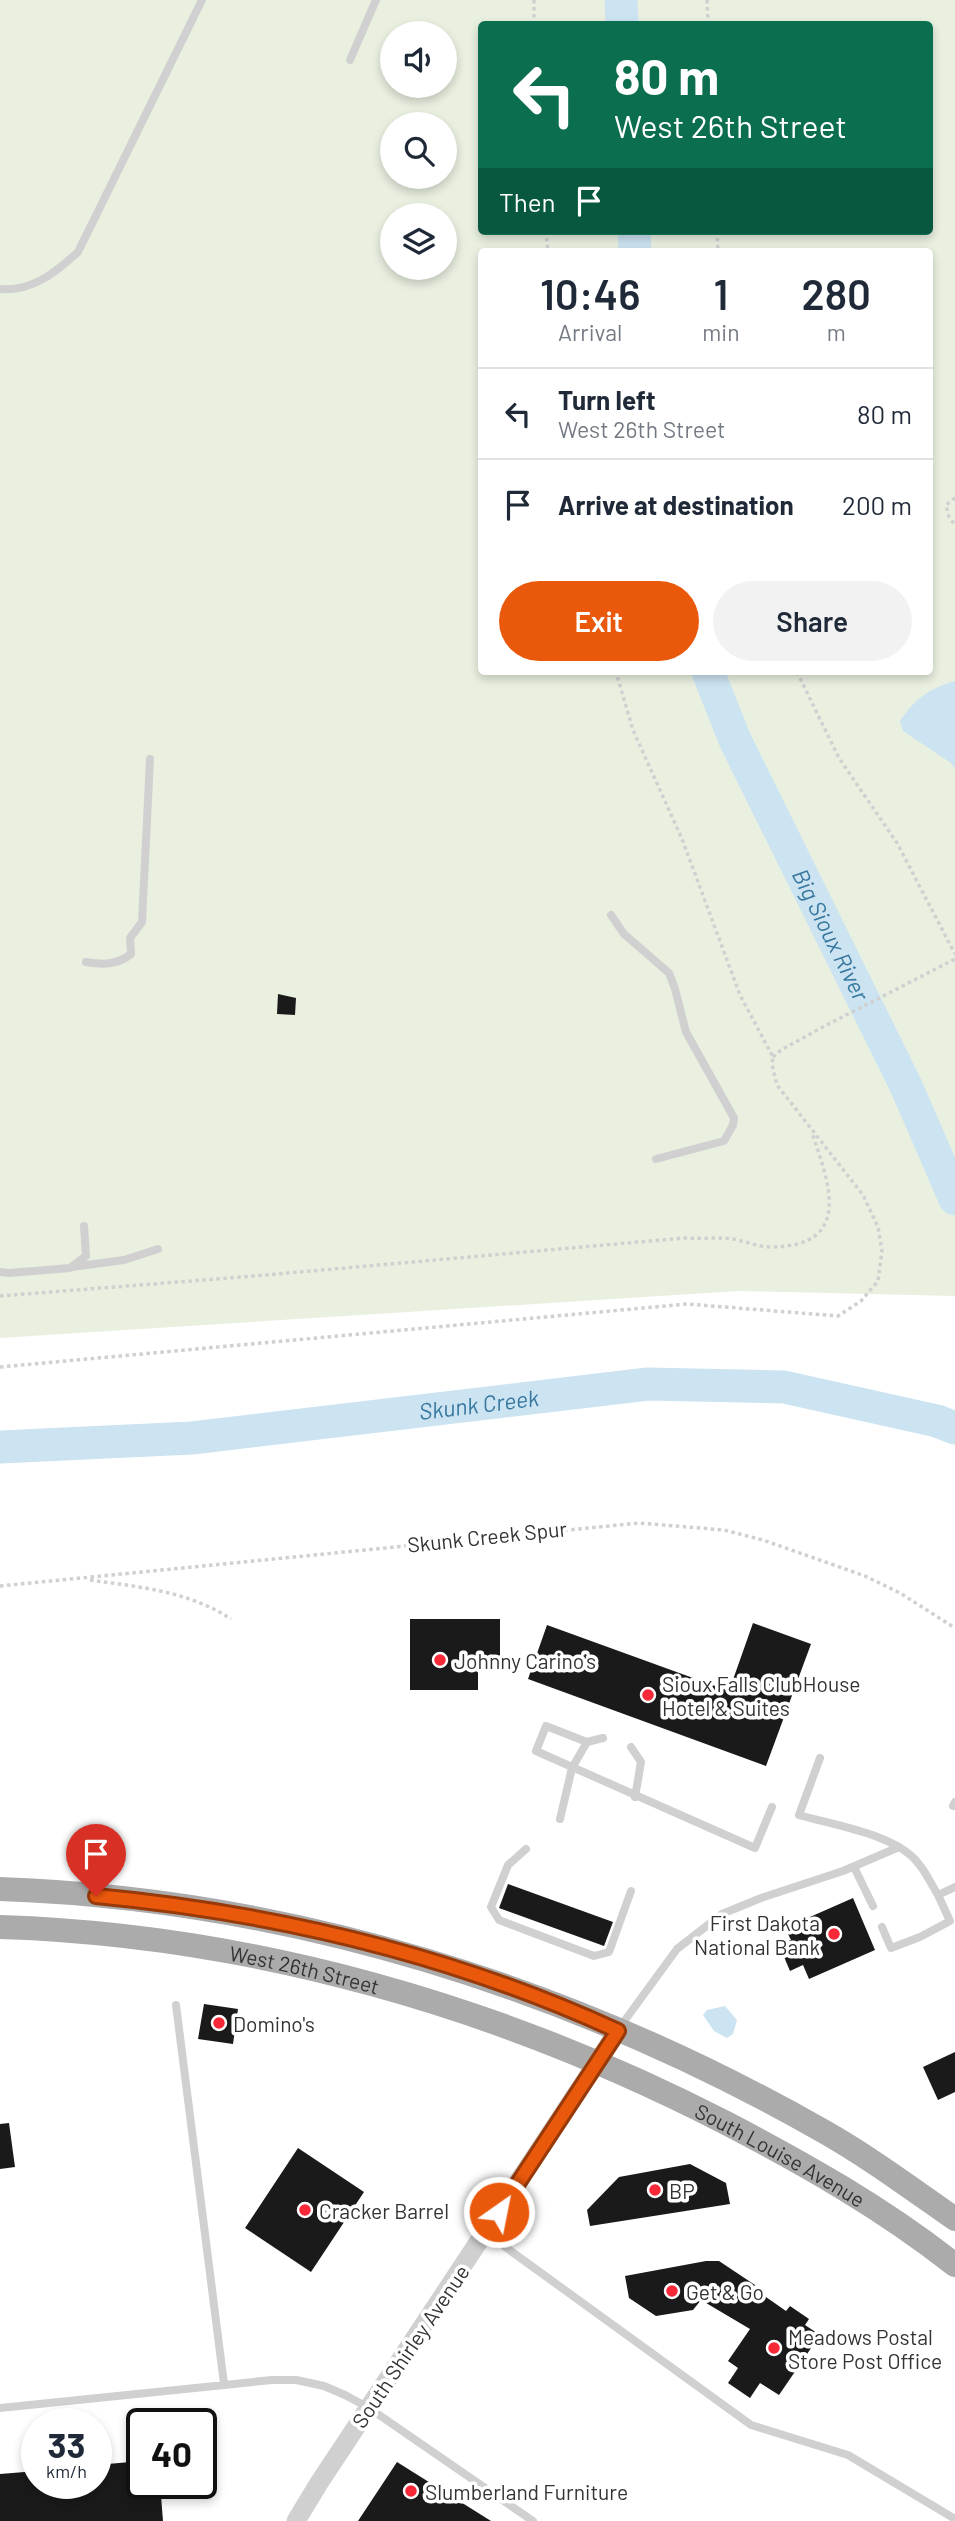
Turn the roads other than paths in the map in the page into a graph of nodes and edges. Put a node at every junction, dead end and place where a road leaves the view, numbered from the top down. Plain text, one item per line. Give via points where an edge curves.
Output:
1 (202, 0) edge
2 (376, 0) edge
3 (349, 60) dead end
4 (0, 289) edge
5 (150, 759) dead end
6 (611, 915) dead end
7 (86, 962) dead end
8 (656, 1159) dead end
9 (84, 1226) dead end
10 (158, 1250) dead end
11 (70, 1268) junction
12 (0, 1272) edge
13 (603, 1738) dead end
14 (587, 1742) junction
15 (631, 1747) dead end
16 (821, 1758) dead end
17 (572, 1768) junction
18 (635, 1797) junction
19 (772, 1807) dead end
20 (560, 1819) dead end
21 (899, 1847) junction
22 (526, 1849) dead end
23 (854, 1867) junction
24 (955, 1887) edge
25 (0, 1889) edge
26 (631, 1891) dead end
27 (938, 1895) junction
28 (873, 1906) dead end
29 (0, 1927) edge
30 (882, 1927) dead end
31 (176, 2005) dead end
32 (618, 2031) junction
33 (597, 2060) junction
34 (955, 2218) edge
35 (485, 2232) junction
36 (955, 2265) edge
37 (224, 2385) junction
38 (0, 2408) edge
39 (369, 2408) junction
40 (955, 2519) edge
41 (296, 2521) edge
42 (533, 2521) edge

1 - 4 lane via 78,252 53,274 27,286
2 - 3 lane
5 - 7 lane via 142,922 130,938 131,954 123,960 103,965
6 - 8 lane via 668,973 686,1032 734,1118 723,1141
9 - 11 lane via 86,1256
10 - 11 lane
11 - 12 lane
13 - 14 lane
14 - 17 lane
14 - 17 lane via 546,1726 536,1751
15 - 18 lane via 641,1762
16 - 21 lane via 799,1815
17 - 18 lane
17 - 20 lane
18 - 19 lane via 755,1848
21 - 23 lane
21 - 27 lane via 917,1861
22 - 26 lane via 508,1865 491,1907 499,1920 594,1955 609,1952
23 - 28 lane
23 - 32 lane via 722,1914 694,1933 677,1949
24 - 27 lane
25 - 32 main road, West 26th Street via 140,1900 306,1929 461,1971
27 - 30 lane via 950,1921 891,1948
29 - 33 main road, West 26th Street via 135,1937 286,1962 450,2006
31 - 37 lane
32 - 33 street, South Shirley Avenue
32 - 34 main road, South Louise Avenue via 702,2066 800,2119
33 - 35 street, South Shirley Avenue
33 - 36 main road, South Louise Avenue via 794,2159
35 - 39 street, South Shirley Avenue
35 - 40 lane via 751,2425 848,2455
37 - 38 lane
37 - 39 lane via 296,2380 324,2386
39 - 41 street, South Shirley Avenue
39 - 42 lane

